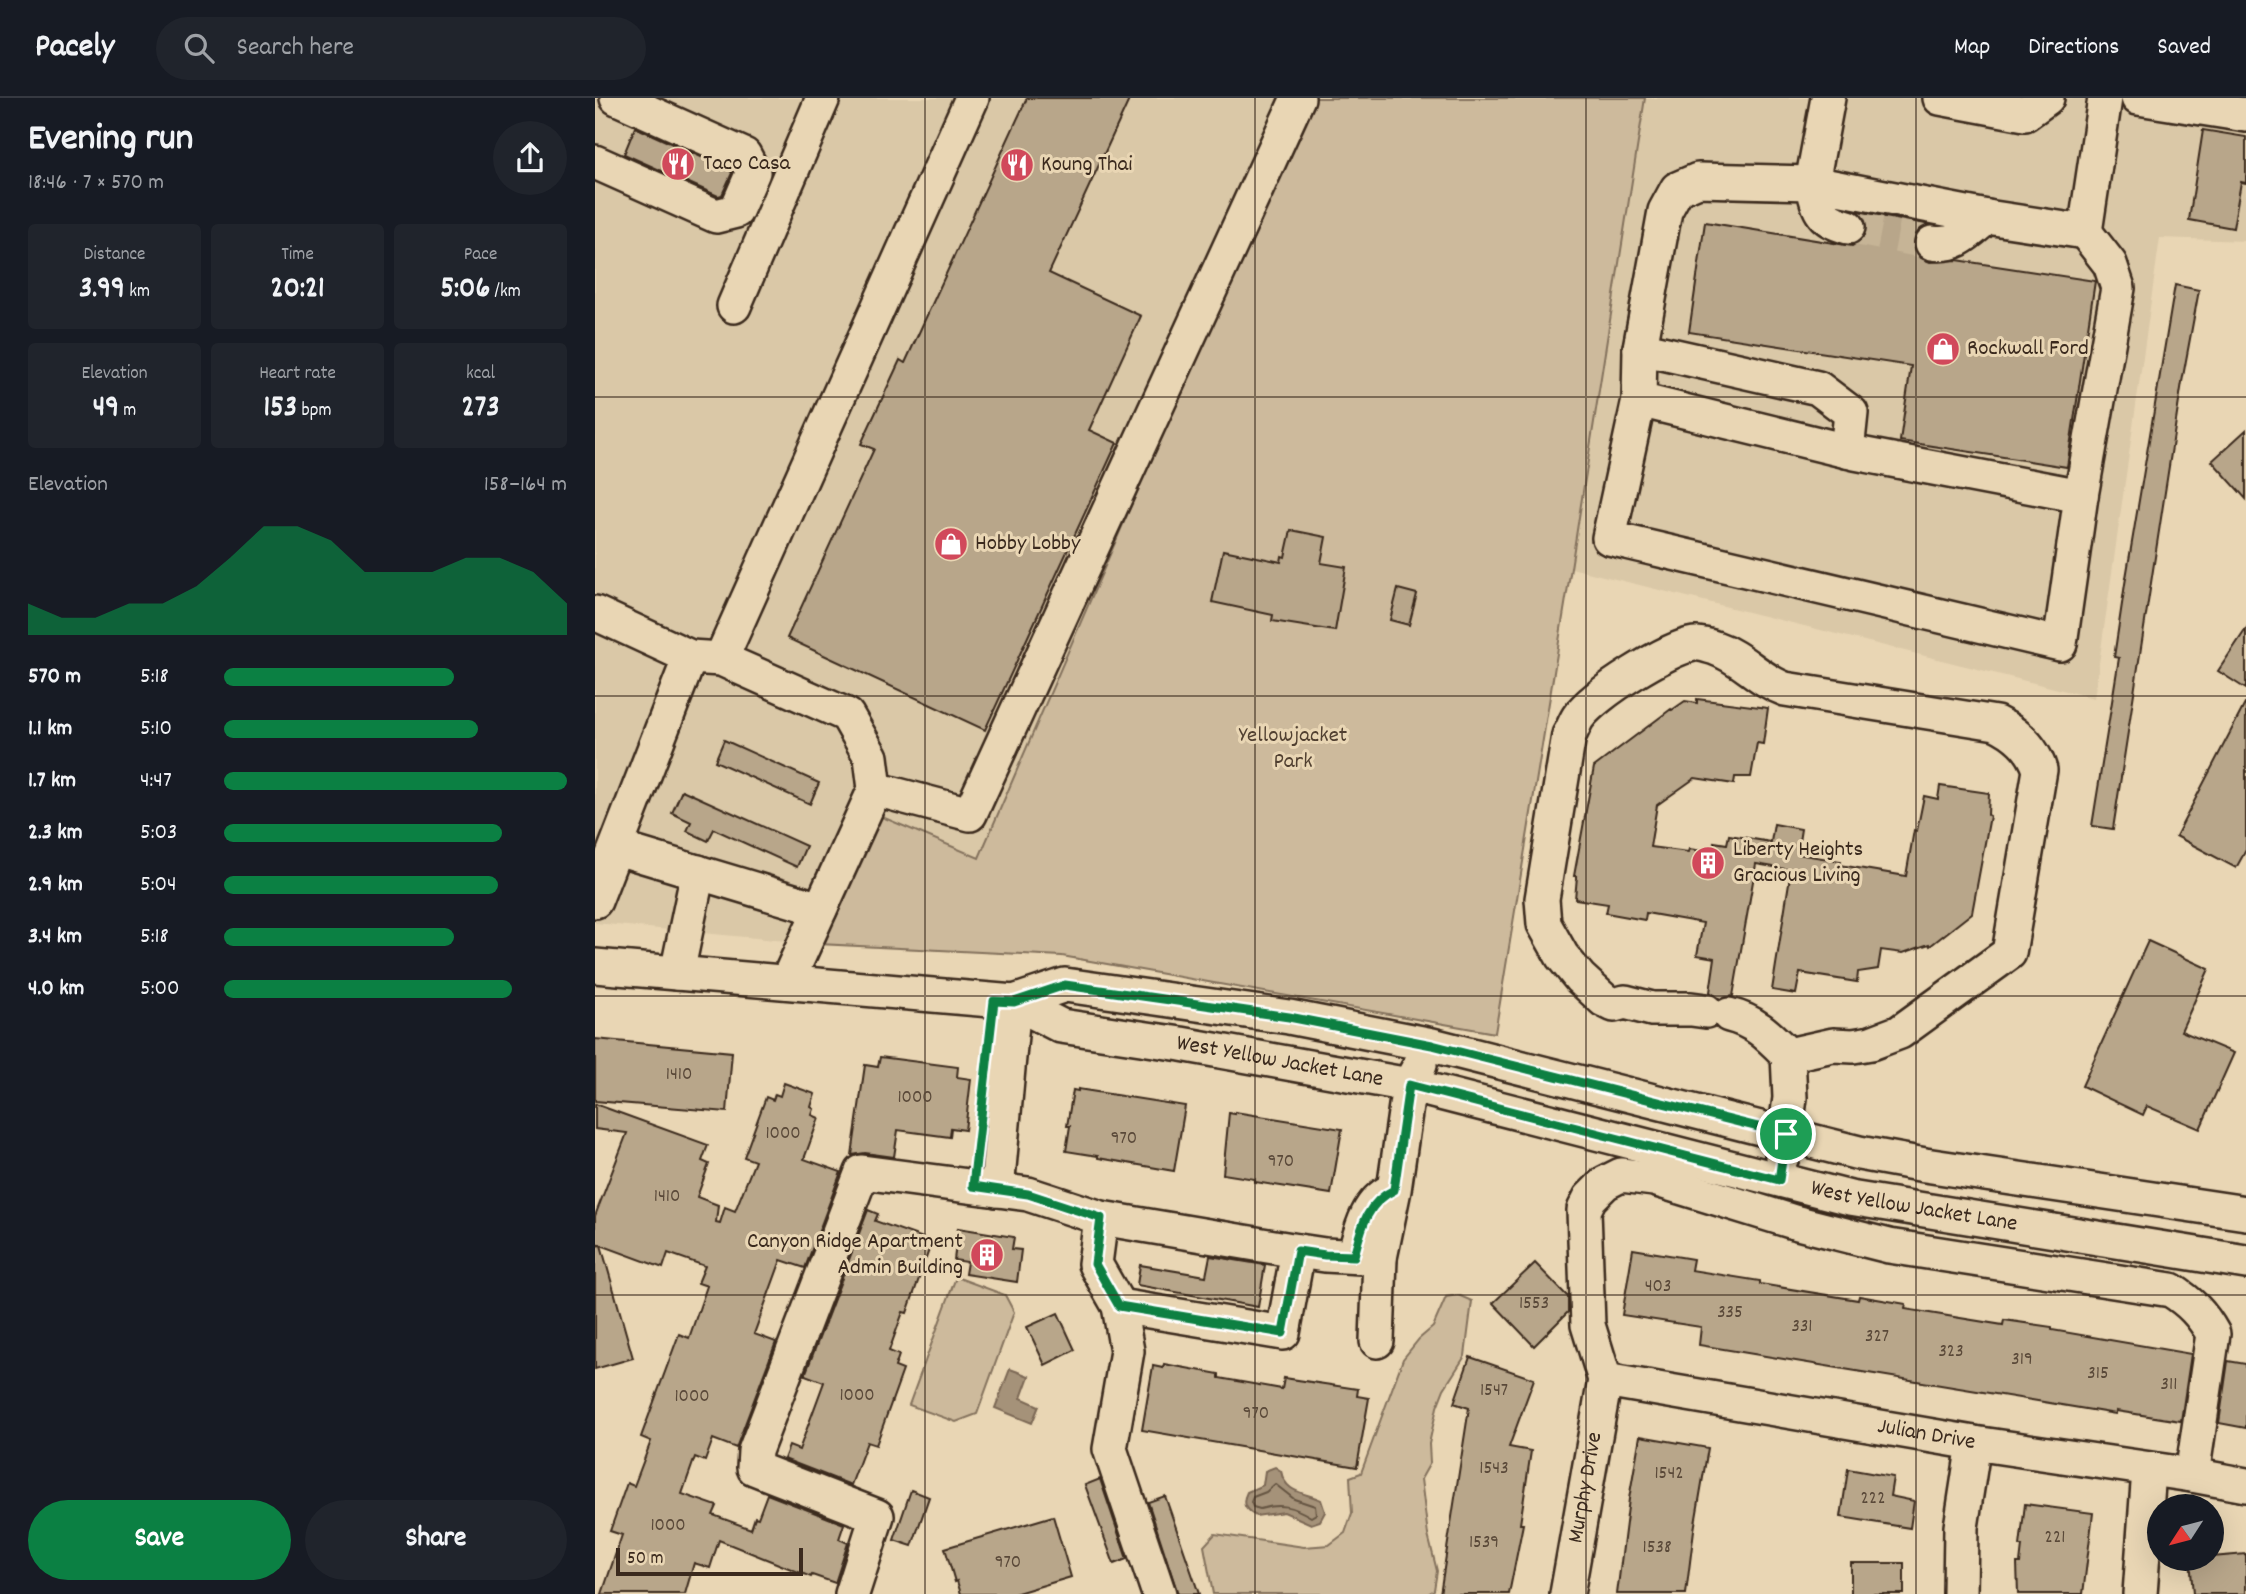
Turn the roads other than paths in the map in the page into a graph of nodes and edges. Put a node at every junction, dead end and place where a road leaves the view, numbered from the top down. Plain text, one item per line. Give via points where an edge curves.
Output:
1 (617, 98) edge
2 (972, 98) edge
3 (1299, 98) edge
4 (1828, 98) edge
5 (1940, 98) edge
6 (2047, 98) edge
7 (2105, 98) edge
8 (2138, 98) edge
9 (820, 99) edge
10 (2246, 115) edge
11 (595, 162) edge
12 (1812, 183) junction
13 (1987, 217) junction
14 (1849, 228) tunnel mouth
15 (2084, 232) junction
16 (1932, 243) tunnel mouth
17 (734, 306) dead end
18 (1640, 348) junction
19 (1639, 400) junction
20 (1846, 451) junction
21 (2081, 496) junction
22 (595, 613) edge
23 (706, 658) junction
24 (875, 789) junction
25 (617, 848) junction
26 (698, 872) junction
27 (595, 901) edge
28 (820, 909) junction
29 (595, 966) edge
30 (677, 973) junction
31 (787, 982) junction
32 (1004, 1001) junction
33 (1432, 1045) junction
34 (1788, 1055) junction
35 (1409, 1085) junction
36 (1786, 1134) junction
37 (1779, 1180) junction
38 (985, 1188) junction
39 (2246, 1213) edge
40 (1101, 1218) junction
41 (1298, 1251) junction
42 (1367, 1257) junction
43 (2246, 1262) edge
44 (1119, 1306) junction
45 (1377, 1341) dead end
46 (1605, 1380) junction
47 (1974, 1443) junction
48 (2149, 1470) junction
49 (2192, 1475) junction
50 (2246, 1485) edge
51 (852, 1594) edge
52 (1159, 1594) edge
53 (1567, 1594) edge
54 (1961, 1594) edge
55 (2140, 1594) edge

1 - 11 street via 744,155 753,172 736,211 716,216
2 - 23 street
3 - 24 street via 970,814
4 - 12 street
5 - 6 street via 2025,114
7 - 15 street
8 - 10 street
9 - 17 street
12 - 13 street
12 - 14 street via 1818,207 1830,223
12 - 18 street via 1697,180 1677,189 1665,211
13 - 15 street
13 - 16 street via 1958,241
15 - 21 street via 2110,264 2118,288
18 - 19 street
18 - 20 street via 1818,388 1851,413
19 - 20 street
19 - 21 street via 1609,538 2060,644
20 - 21 street
22 - 23 street
23 - 24 street via 847,715 871,757
23 - 25 street
24 - 28 street
25 - 26 street
25 - 27 street
26 - 28 street
26 - 30 street
28 - 31 street
29 - 30 street, West Yellow Jacket Lane
30 - 31 street, West Yellow Jacket Lane
31 - 32 street, West Yellow Jacket Lane
32 - 33 street, West Yellow Jacket Lane via 1065,985 1289,1017
32 - 35 street, West Yellow Jacket Lane via 1061,1026
32 - 38 street
33 - 35 street
33 - 36 street, West Yellow Jacket Lane
34 - 34 street via 1887,1038 2009,954 2040,770 2026,744 1996,723 1785,689 1729,653 1697,643 1677,648 1641,668 1580,714 1569,735 1542,899 1544,924 1562,956 1604,1000 1614,1005 1625,1002 1744,1018 1765,1031
34 - 36 street
35 - 37 street, West Yellow Jacket Lane
35 - 42 street via 1394,1190 1373,1205 1362,1226
36 - 37 street
36 - 39 street, West Yellow Jacket Lane via 1925,1165
37 - 43 street, West Yellow Jacket Lane via 1850,1198
38 - 40 street via 1028,1194
38 - 51 street via 862,1172 755,1451 754,1468 877,1516
40 - 41 street
40 - 44 street via 1095,1264
41 - 42 street
41 - 44 street via 1283,1333
42 - 45 street
44 - 52 street via 1127,1350 1110,1449
46 - 47 street, Julian Drive
46 - 49 street via 1588,1325 1584,1210 1605,1183 1621,1175 1654,1179 1889,1246 2171,1290 2191,1303 2213,1334
46 - 53 street, Murphy Drive
47 - 48 street, Julian Drive
47 - 54 street via 1961,1527
48 - 49 street, Julian Drive
48 - 55 street
49 - 50 street, Julian Drive

